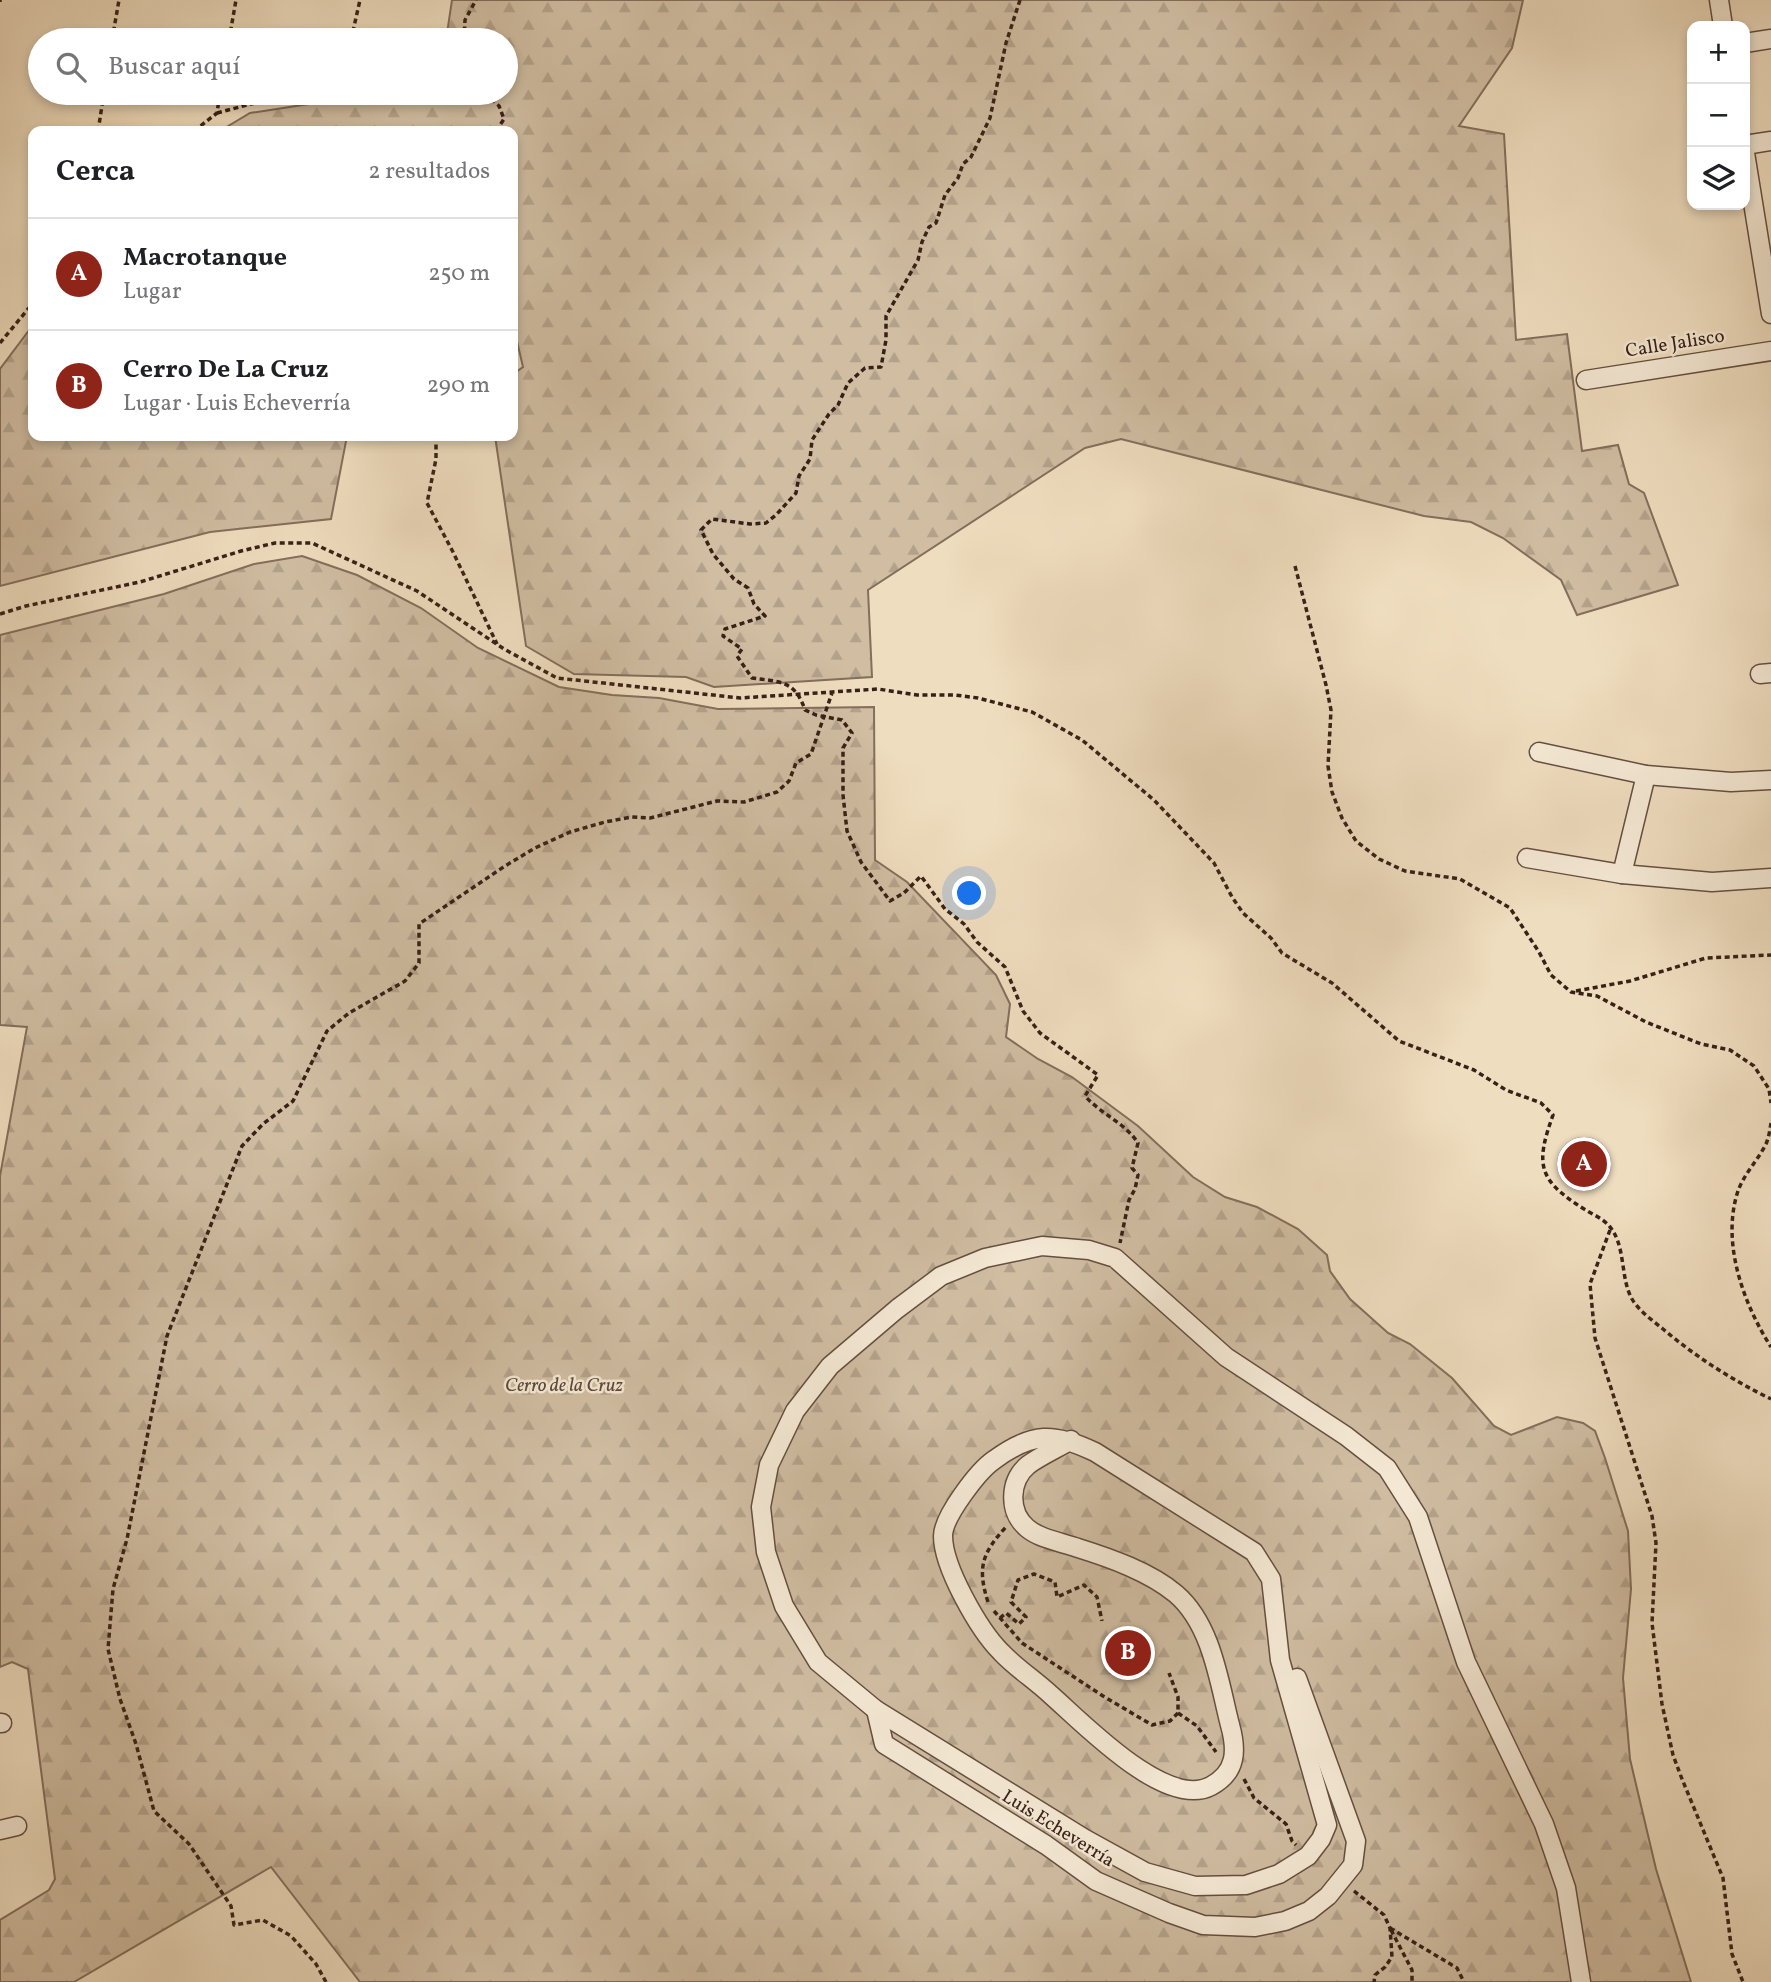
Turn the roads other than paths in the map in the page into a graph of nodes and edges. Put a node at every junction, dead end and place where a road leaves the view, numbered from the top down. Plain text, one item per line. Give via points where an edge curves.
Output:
1 (1719, 0) edge
2 (1722, 21) edge
3 (1771, 39) edge
4 (1750, 42) edge
5 (1771, 141) edge
6 (1750, 144) edge
7 (1750, 177) edge
8 (1766, 252) edge
9 (1771, 314) edge
10 (1771, 351) edge
11 (1586, 380) dead end
12 (1539, 752) dead end
13 (1646, 775) junction
14 (1771, 779) edge
15 (1527, 858) dead end
16 (1622, 874) junction
17 (1771, 878) edge
18 (1071, 1440) junction
19 (1284, 1669) junction
20 (876, 1710) junction
21 (1581, 1982) edge

1 - 2 street
3 - 4 street
5 - 6 street
7 - 8 street
8 - 9 street
10 - 11 street, Calle Jalisco
12 - 13 street
13 - 14 street via 1731,782
13 - 16 street
15 - 16 street
16 - 17 street via 1712,882
18 - 18 street via 1047,1437 1018,1443 990,1462 959,1499 943,1533 946,1559 969,1607 1000,1651 1110,1749 1164,1783 1190,1790 1208,1788 1224,1778 1235,1752 1212,1653 1195,1616 1177,1595 1146,1575 1036,1534 1024,1527 1017,1515 1013,1501 1020,1475
18 - 19 street via 1254,1552 1271,1579
19 - 20 street via 1327,1825 1308,1856 1279,1874 1246,1885 1195,1886 1145,1872
19 - 20 street, Luis Echeverría via 1296,1675 1356,1841 1353,1865 1328,1896 1309,1911 1255,1927 1203,1925 1096,1881 884,1744
20 - 21 street via 818,1662 784,1606 766,1552 761,1507 769,1465 795,1411 830,1366 941,1276 985,1258 1042,1246 1089,1250 1115,1258 1226,1357 1387,1468 1418,1517 1466,1662 1544,1824 1566,1888

